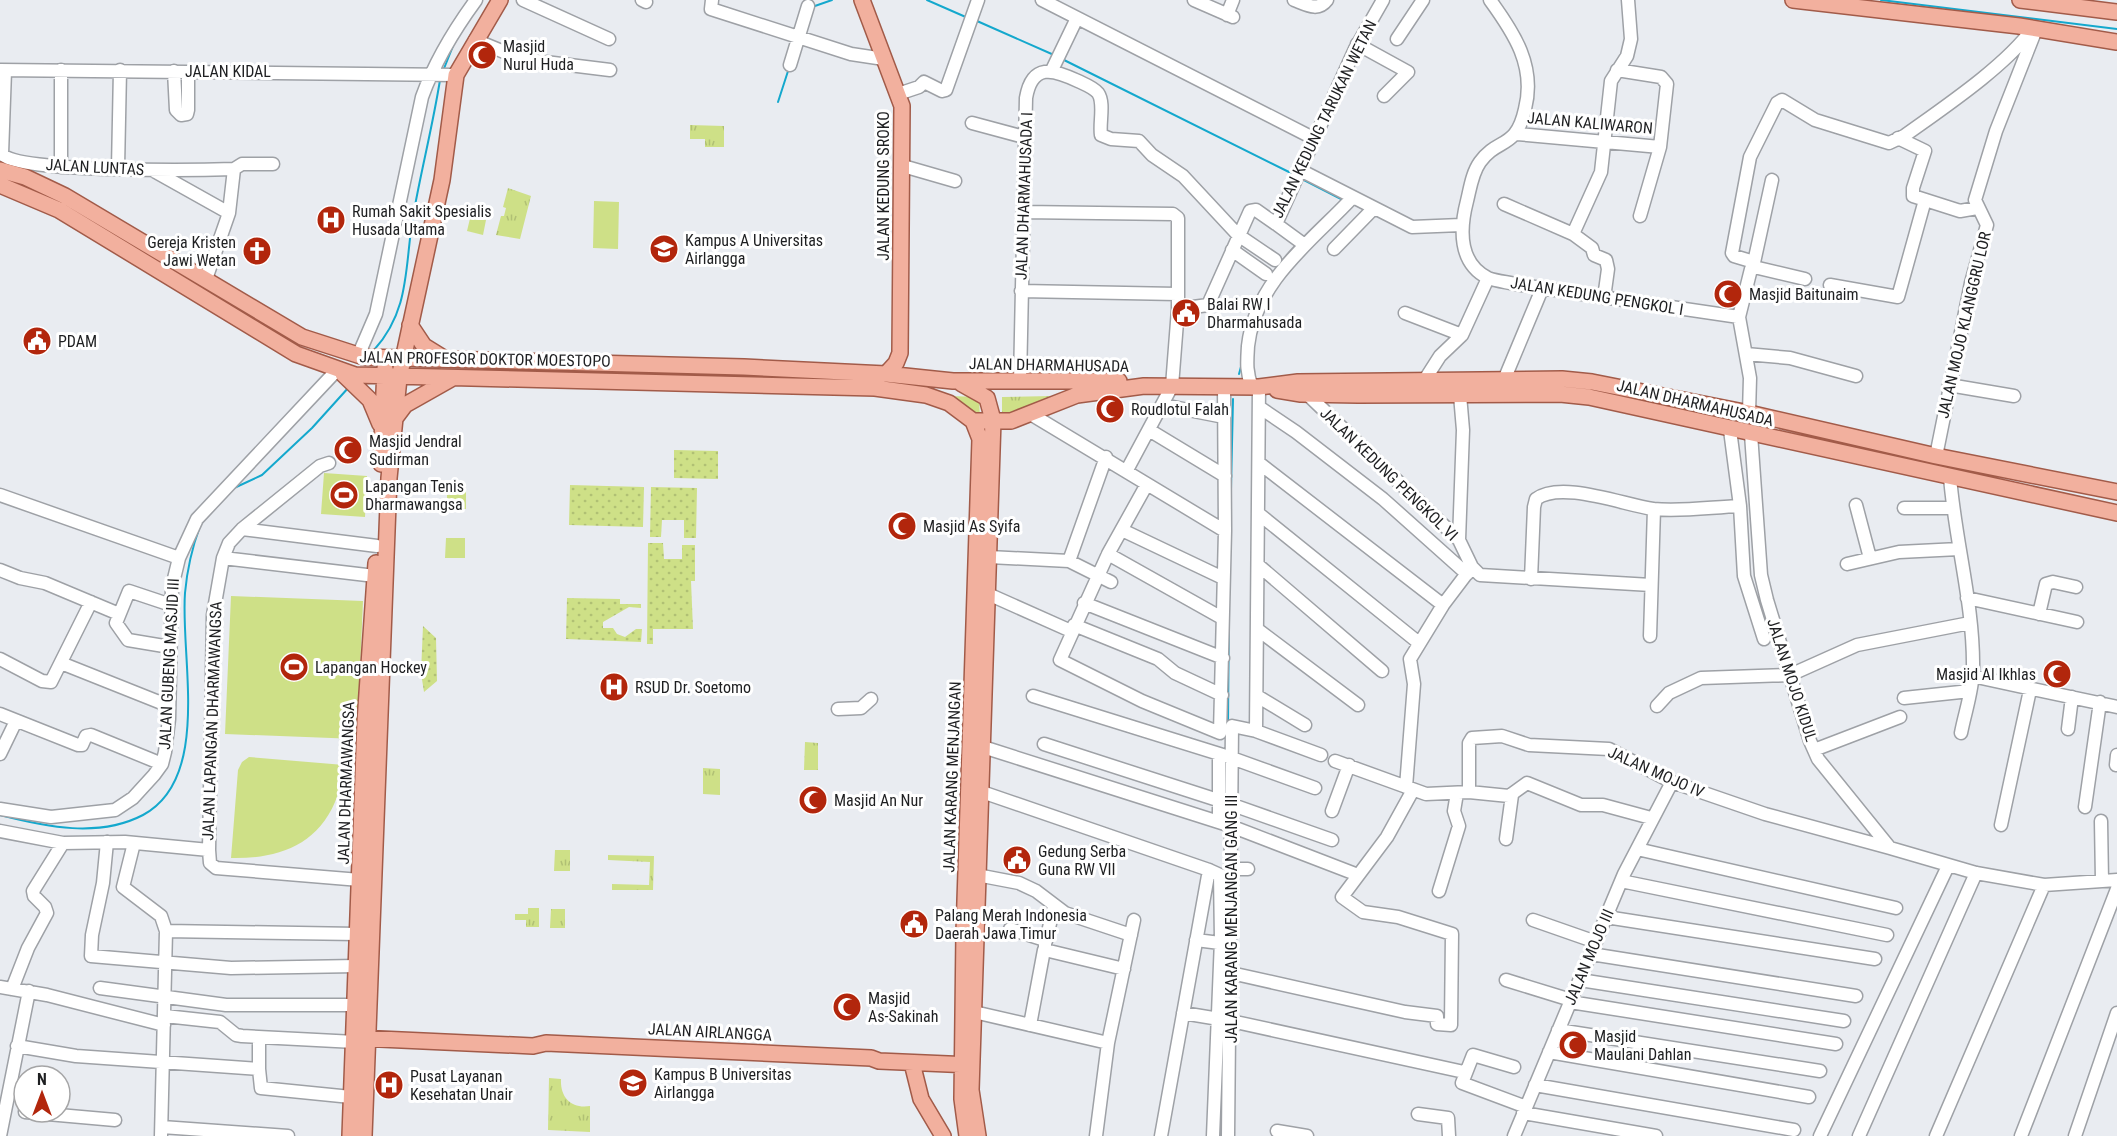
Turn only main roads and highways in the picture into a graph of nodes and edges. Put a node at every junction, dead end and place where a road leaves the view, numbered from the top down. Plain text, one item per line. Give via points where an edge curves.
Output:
1 (500, 0) edge
2 (862, 0) edge
3 (1793, 0) edge
4 (2019, 0) edge
5 (2045, 1) edge
6 (2117, 12) edge
7 (2117, 42) edge
8 (0, 170) edge
9 (0, 185) edge
10 (410, 325) junction
11 (403, 360) junction
12 (447, 360) junction
13 (358, 369) junction
14 (886, 374) junction
15 (457, 376) junction
16 (383, 378) junction
17 (399, 378) junction
18 (953, 381) junction
19 (1144, 386) junction
20 (1256, 387) junction
21 (1457, 390) junction
22 (1653, 395) junction
23 (1671, 398) junction
24 (1649, 411) junction
25 (1669, 415) junction
26 (396, 417) junction
27 (993, 420) junction
28 (973, 421) junction
29 (1011, 421) junction
30 (383, 431) junction
31 (992, 459) junction
32 (2117, 492) edge
33 (2117, 513) edge
34 (372, 722) junction
35 (974, 823) junction
36 (368, 847) junction
37 (360, 1036) junction
38 (871, 1058) junction
39 (967, 1060) junction
40 (912, 1063) junction
41 (936, 1064) junction
42 (962, 1099) junction
43 (350, 1136) edge
44 (364, 1136) edge
45 (943, 1136) edge
46 (967, 1136) edge
47 (978, 1136) edge

1 - 10 main road, JALAN DHARMAWANGSA via 452,75 442,180
2 - 14 main road, JALAN KEDUNG SROKO via 902,106 900,353
3 - 7 main road via 2035,28
4 - 5 main road
5 - 6 main road
8 - 13 main road, JALAN PROFESOR DOKTOR MOESTOPO via 65,196
9 - 13 main road, JALAN PROFESOR DOKTOR MOESTOPO via 59,210 296,354
10 - 11 main road, JALAN DHARMAWANGSA
10 - 12 main road via 424,346
10 - 13 main road
11 - 12 main road, JALAN PROFESOR DOKTOR MOESTOPO
11 - 13 main road, JALAN PROFESOR DOKTOR MOESTOPO
11 - 17 main road, JALAN DHARMAWANGSA
12 - 14 main road, JALAN PROFESOR DOKTOR MOESTOPO
13 - 16 main road, JALAN DHARMAWANGSA
13 - 16 main road, JALAN PROFESOR DOKTOR MOESTOPO
13 - 30 main road
14 - 18 main road, JALAN PROFESOR DOKTOR MOESTOPO
15 - 17 main road, JALAN PROFESOR DOKTOR MOESTOPO
15 - 26 main road via 405,405
15 - 28 main road, JALAN PROFESOR DOKTOR MOESTOPO via 875,388 926,395 949,403
16 - 17 main road, JALAN PROFESOR DOKTOR MOESTOPO
16 - 30 main road, JALAN DHARMAWANGSA
17 - 26 main road, JALAN DHARMAWANGSA
18 - 19 main road, JALAN DHARMAHUSADA via 1116,381
18 - 27 main road via 987,398
19 - 20 main road, JALAN DHARMAHUSADA
19 - 29 main road, JALAN DHARMAHUSADA via 1077,395
20 - 21 main road, JALAN DHARMAHUSADA via 1307,394
20 - 21 main road, JALAN DHARMAHUSADA via 1298,382 1424,381
21 - 22 main road, JALAN DHARMAHUSADA via 1504,380 1562,379
21 - 24 main road, JALAN DHARMAHUSADA via 1560,394
22 - 23 main road, JALAN DHARMAHUSADA
22 - 24 main road via 1655,404
23 - 25 main road
23 - 32 main road, JALAN DHARMAHUSADA
24 - 25 main road, JALAN DHARMAHUSADA
25 - 33 main road, JALAN DHARMAHUSADA
26 - 34 main road, JALAN DHARMAWANGSA
27 - 28 main road
27 - 29 main road
27 - 31 main road, JALAN KARANG MENJANGAN
28 - 35 main road, JALAN KARANG MENJANGAN via 980,439
29 - 31 main road
30 - 34 main road, JALAN DHARMAWANGSA
31 - 35 main road, JALAN KARANG MENJANGAN via 982,792
34 - 36 main road, JALAN DHARMAWANGSA
35 - 39 main road, JALAN KARANG MENJANGAN
35 - 39 main road, JALAN KARANG MENJANGAN via 974,1012
36 - 37 main road, JALAN DHARMAWANGSA
36 - 37 main road, JALAN DHARMAWANGSA via 360,880 356,1005
37 - 38 main road, JALAN AIRLANGGA
37 - 43 main road, JALAN DHARMAWANGSA
37 - 44 main road, JALAN DHARMAWANGSA
38 - 39 main road, JALAN AIRLANGGA via 879,1054
38 - 40 main road, JALAN AIRLANGGA
39 - 41 main road, JALAN AIRLANGGA
39 - 42 main road, JALAN KARANG MENJANGAN
39 - 47 main road, JALAN KARANG MENJANGAN
40 - 41 main road, JALAN AIRLANGGA
40 - 45 main road via 921,1099
41 - 42 main road via 955,1083
42 - 46 main road, JALAN KARANG MENJANGAN

